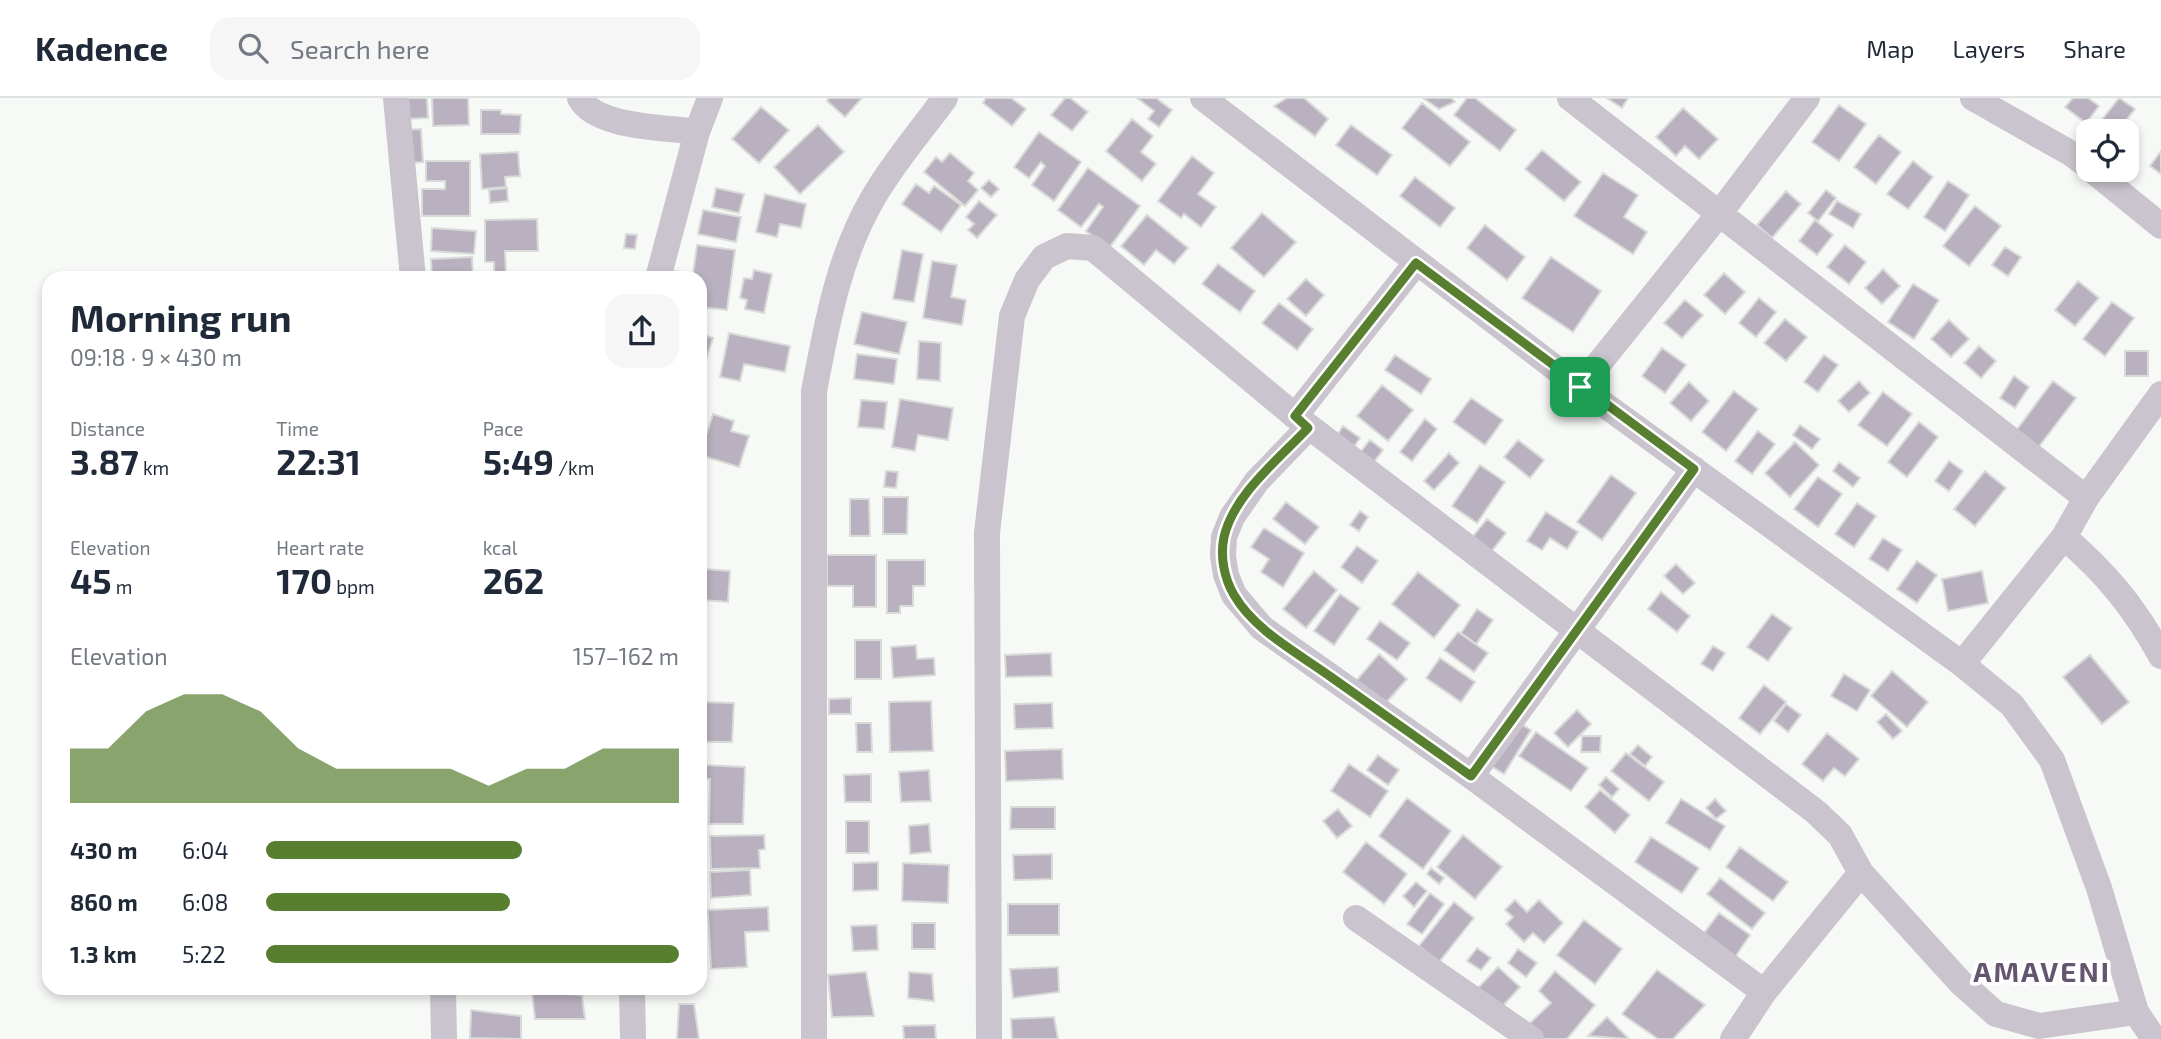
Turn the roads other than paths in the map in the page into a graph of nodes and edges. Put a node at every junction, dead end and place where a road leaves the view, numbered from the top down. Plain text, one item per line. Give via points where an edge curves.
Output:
1 (396, 98) edge
2 (579, 98) edge
3 (710, 98) edge
4 (945, 98) edge
5 (1570, 98) edge
6 (1807, 98) edge
7 (1973, 98) edge
8 (1205, 99) edge
9 (697, 132) junction
10 (2076, 157) edge
11 (2107, 182) edge
12 (1719, 214) junction
13 (2161, 226) edge
14 (1416, 263) junction
15 (412, 271) edge
16 (660, 271) edge
17 (1580, 387) junction
18 (2161, 394) edge
19 (1302, 422) junction
20 (1694, 469) junction
21 (2086, 498) junction
22 (2064, 537) junction
23 (1579, 631) junction
24 (2161, 656) edge
25 (1962, 664) junction
26 (1471, 776) junction
27 (1861, 873) junction
28 (1356, 918) dead end
29 (1764, 992) junction
30 (443, 995) edge
31 (632, 995) edge
32 (2136, 1012) junction
33 (444, 1039) edge
34 (633, 1039) edge
35 (814, 1039) edge
36 (989, 1039) edge
37 (1531, 1039) edge
38 (1733, 1039) edge
39 (2154, 1039) edge

1 - 15 street
2 - 9 street via 601,118
3 - 9 street
4 - 35 street via 873,197 847,252 830,306 814,391
5 - 12 street
6 - 12 street
7 - 10 street
8 - 14 street
9 - 16 street
11 - 13 street
12 - 17 street
12 - 21 street
14 - 17 street
14 - 19 street
17 - 20 street
18 - 21 street
19 - 23 street
19 - 26 street via 1232,517 1224,537 1226,575 1234,595 1262,628
19 - 36 street via 1093,248 1067,246 1044,257 1027,280 1012,316 987,533
20 - 23 street
20 - 25 street
21 - 22 street
22 - 24 street via 2099,566 2137,613
22 - 25 street
23 - 26 street
23 - 27 street via 1816,812 1840,835
25 - 32 street via 2012,705 2052,760 2099,887
26 - 29 street
27 - 29 street
27 - 32 street via 1961,984 1996,1014 2039,1026
28 - 37 street
29 - 38 street
30 - 33 street
31 - 34 street
32 - 39 street

